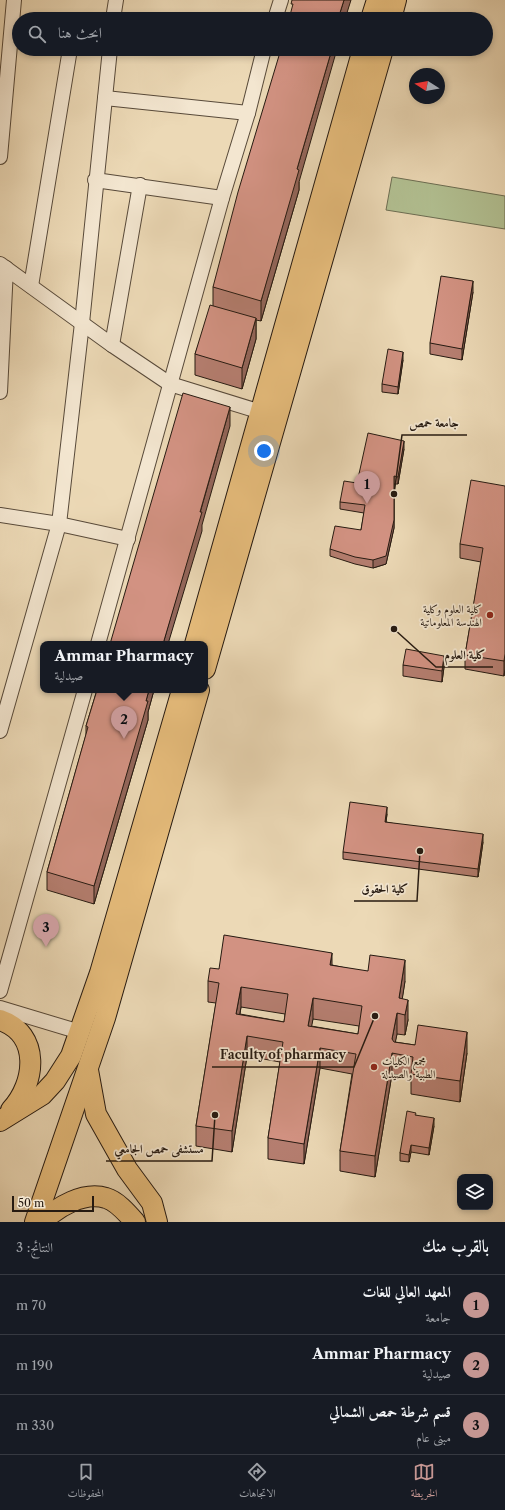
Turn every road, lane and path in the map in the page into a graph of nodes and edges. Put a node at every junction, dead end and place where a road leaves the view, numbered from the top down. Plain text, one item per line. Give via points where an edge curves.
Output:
1 (14, 0) edge
2 (116, 0) edge
3 (281, 0) edge
4 (376, 0) edge
5 (396, 0) edge
6 (115, 12) edge
7 (277, 12) edge
8 (373, 12) edge
9 (393, 12) edge
10 (10, 21) edge
11 (69, 56) edge
12 (109, 56) edge
13 (262, 56) edge
14 (361, 56) edge
15 (381, 56) edge
16 (105, 98) junction
17 (248, 113) junction
18 (0, 157) edge
19 (95, 180) junction
20 (140, 186) junction
21 (222, 198) junction
22 (3, 266) edge
23 (31, 286) junction
24 (82, 323) junction
25 (112, 345) junction
26 (170, 384) junction
27 (0, 392) edge
28 (261, 412) junction
29 (0, 515) edge
30 (58, 524) junction
31 (128, 538) junction
32 (99, 641) edge
33 (196, 641) edge
34 (208, 659) edge
35 (84, 693) edge
36 (181, 693) edge
37 (198, 693) edge
38 (0, 731) edge
39 (0, 991) edge
40 (0, 1008) edge
41 (0, 1020) edge
42 (80, 1032) junction
43 (88, 1067) junction
44 (1, 1120) edge
45 (35, 1222) edge
46 (42, 1222) edge
47 (135, 1222) edge
48 (157, 1222) edge

1 - 10 street
2 - 6 street
3 - 7 street
4 - 8 highway
5 - 9 highway
10 - 18 street
11 - 23 street
12 - 16 street
13 - 17 street
14 - 28 highway
15 - 34 highway
16 - 17 street
16 - 19 street
17 - 21 street
19 - 20 street
19 - 24 street
20 - 21 street
20 - 25 street
21 - 26 street
22 - 23 street
22 - 27 street
23 - 24 street
24 - 25 street
24 - 30 street
25 - 26 street
26 - 28 street
26 - 31 street
28 - 33 highway
29 - 30 street
30 - 31 street
30 - 38 street
31 - 32 street
35 - 39 street
36 - 42 highway via 100,973
37 - 43 highway via 105,1018
40 - 42 street
41 - 44 highway via 10,1023 20,1032 27,1043 31,1060 28,1083 21,1099
42 - 44 highway via 71,1056 55,1081 42,1095
43 - 45 highway
43 - 48 highway via 96,1114 127,1169 152,1203
46 - 47 highway via 69,1202 90,1197 107,1198

